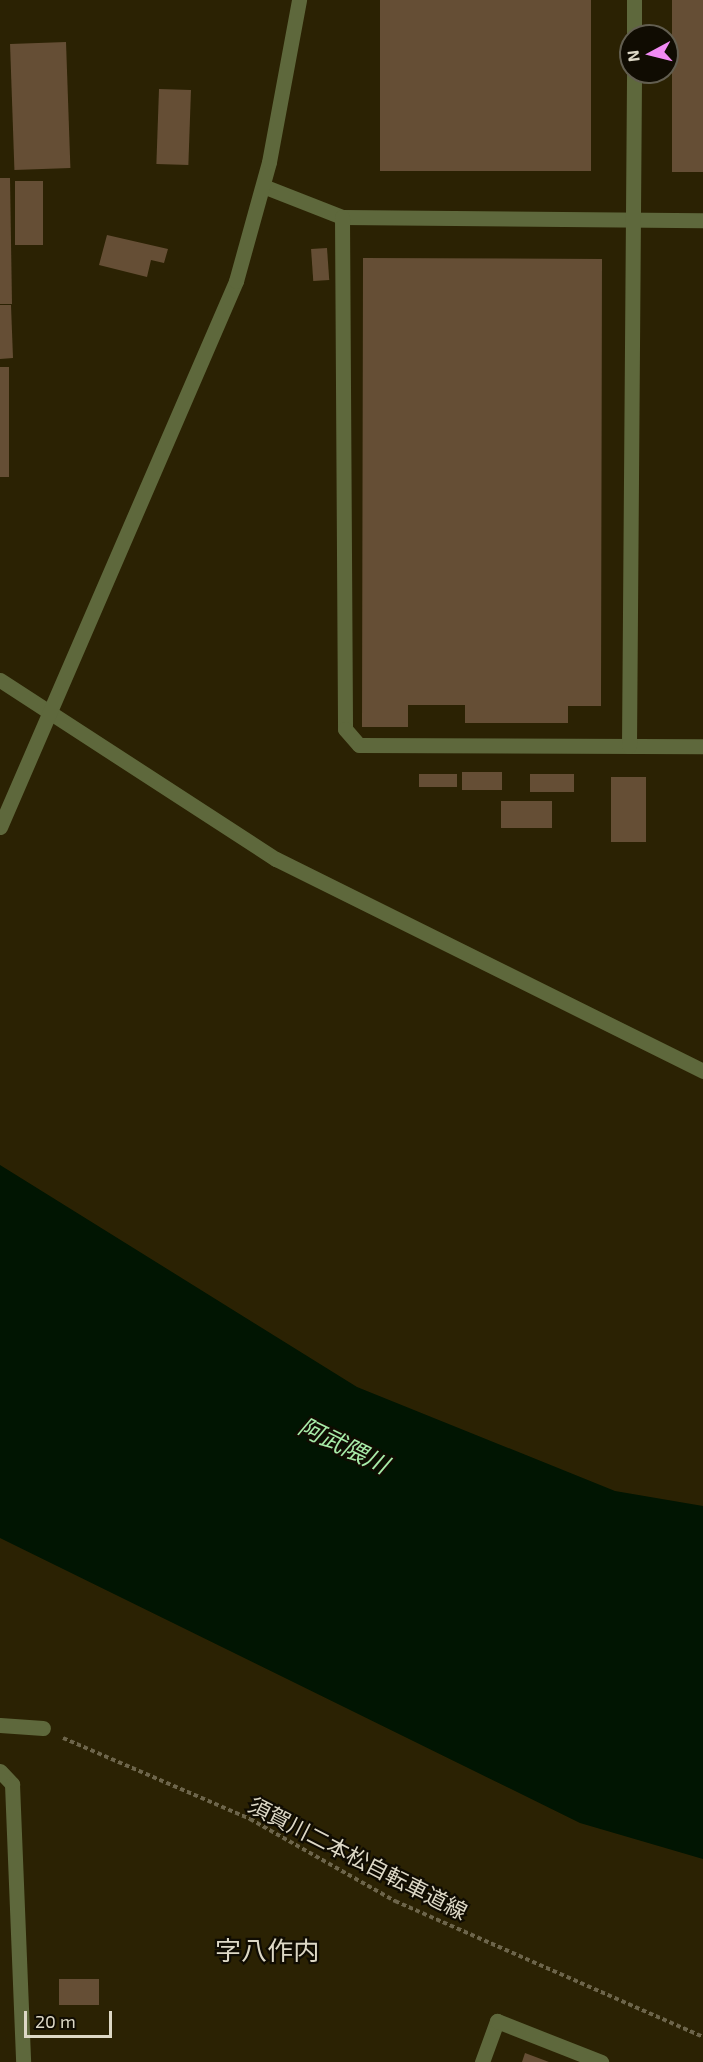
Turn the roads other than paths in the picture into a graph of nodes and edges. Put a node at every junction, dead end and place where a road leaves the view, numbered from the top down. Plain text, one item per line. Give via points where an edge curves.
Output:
1 (299, 0) edge
2 (634, 0) edge
3 (634, 24) edge
4 (634, 84) edge
5 (263, 186) junction
6 (342, 217) junction
7 (636, 220) junction
8 (703, 220) edge
9 (0, 680) edge
10 (52, 709) junction
11 (629, 746) junction
12 (703, 746) edge
13 (0, 827) edge
14 (703, 1071) edge
15 (0, 1725) edge
16 (43, 1728) road end
17 (0, 1772) edge
18 (23, 2062) edge
19 (482, 2062) edge
20 (602, 2062) edge

1 - 5 street
2 - 3 street
4 - 7 street
5 - 6 street
5 - 10 street via 236,281
6 - 7 street
6 - 11 street via 345,729 359,745
7 - 8 street
7 - 11 street
9 - 10 street
10 - 13 street
10 - 14 street via 276,859
11 - 12 street
15 - 16 street
17 - 18 street via 12,1784
19 - 20 street via 496,2021

